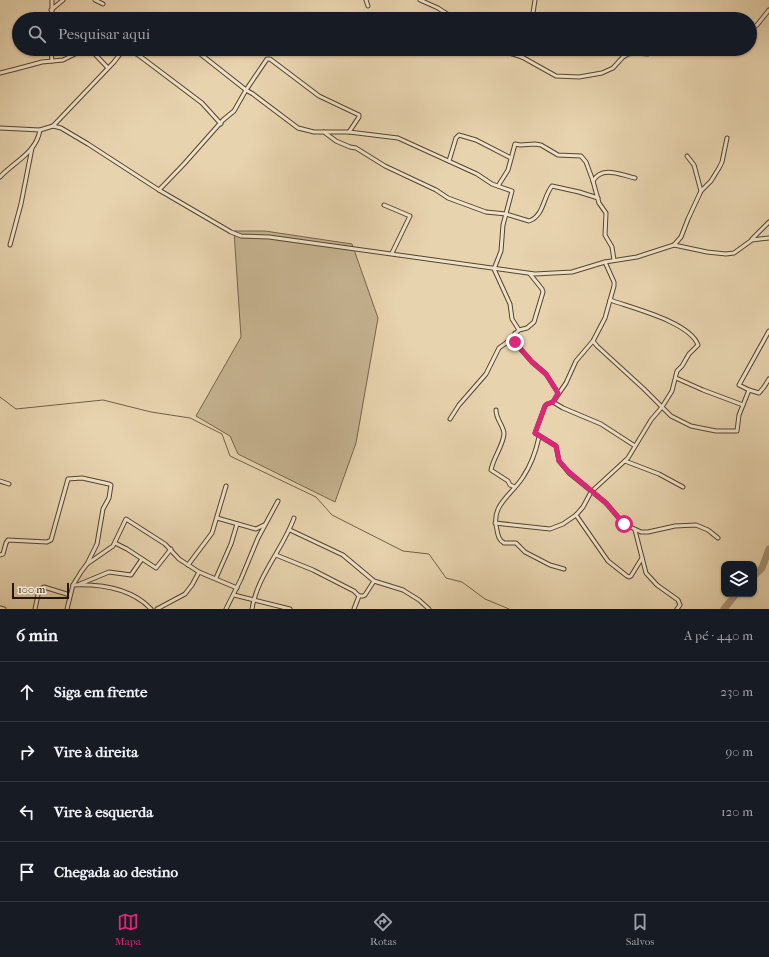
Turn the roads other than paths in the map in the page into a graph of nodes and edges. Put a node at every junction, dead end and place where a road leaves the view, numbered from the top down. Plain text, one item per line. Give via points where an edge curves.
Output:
1 (52, 0) edge
2 (63, 0) edge
3 (95, 0) edge
4 (366, 0) edge
5 (420, 0) edge
6 (535, 0) edge
7 (103, 4) dead end
8 (368, 6) dead end
9 (52, 10) joint
10 (769, 10) edge
11 (444, 12) edge
12 (533, 12) edge
13 (757, 25) edge
14 (52, 56) edge
15 (71, 56) edge
16 (97, 56) edge
17 (118, 56) edge
18 (139, 56) edge
19 (203, 56) edge
20 (519, 56) edge
21 (625, 56) edge
22 (522, 57) joint
23 (52, 61) junction
24 (108, 68) junction
25 (0, 72) edge
26 (246, 90) junction
27 (221, 124) junction
28 (53, 126) junction
29 (0, 128) edge
30 (40, 130) junction
31 (324, 132) junction
32 (349, 132) junction
33 (727, 138) dead end
34 (32, 148) junction
35 (687, 156) dead end
36 (511, 158) junction
37 (449, 161) junction
38 (0, 177) edge
39 (635, 178) dead end
40 (593, 181) junction
41 (498, 186) junction
42 (159, 190) junction
43 (701, 191) junction
44 (598, 198) junction
45 (384, 204) dead end
46 (506, 214) junction
47 (769, 222) edge
48 (769, 238) edge
49 (752, 240) junction
50 (10, 245) dead end
51 (674, 245) junction
52 (392, 253) junction
53 (614, 260) junction
54 (605, 262) junction
55 (494, 269) junction
56 (530, 274) junction
57 (610, 300) junction
58 (519, 330) junction
59 (769, 331) edge
60 (515, 334) junction
61 (593, 341) junction
62 (676, 378) junction
63 (769, 378) edge
64 (749, 390) junction
65 (558, 393) junction
66 (553, 402) junction
67 (743, 405) junction
68 (662, 407) junction
69 (496, 410) dead end
70 (450, 419) dead end
71 (539, 437) junction
72 (635, 446) junction
73 (625, 461) junction
74 (0, 481) edge
75 (9, 484) dead end
76 (226, 486) dead end
77 (683, 487) dead end
78 (514, 488) junction
79 (591, 492) junction
80 (278, 501) dead end
81 (576, 515) junction
82 (217, 518) junction
83 (294, 518) dead end
84 (495, 523) junction
85 (237, 524) junction
86 (266, 524) junction
87 (290, 530) junction
88 (635, 530) junction
89 (718, 538) dead end
90 (115, 544) junction
91 (171, 549) junction
92 (276, 555) junction
93 (0, 556) edge
94 (642, 558) junction
95 (142, 559) junction
96 (87, 564) junction
97 (188, 565) junction
98 (564, 569) dead end
99 (199, 572) junction
100 (216, 578) junction
101 (374, 580) junction
102 (79, 585) junction
103 (73, 586) junction
104 (237, 588) junction
105 (70, 595) junction
106 (234, 595) junction
107 (359, 596) junction
108 (254, 600) junction
109 (0, 608) edge
110 (4, 609) edge
111 (35, 609) edge
112 (67, 609) edge
113 (150, 609) edge
114 (157, 609) edge
115 (226, 609) edge
116 (252, 609) edge
117 (290, 609) edge
118 (354, 609) edge
119 (429, 609) edge
120 (677, 609) edge

1 - 9 street
2 - 9 street
3 - 7 street
4 - 8 street
5 - 11 street
6 - 12 street
10 - 13 street
14 - 23 street
15 - 23 street
16 - 24 street
17 - 24 street
18 - 27 street via 202,102
19 - 26 street
20 - 22 street
21 - 22 street via 613,68 602,73 579,77 556,76
23 - 25 street
24 - 28 street
26 - 27 street via 236,108
26 - 31 street via 298,128
26 - 32 street via 267,59 270,59 319,96 360,115
27 - 42 street
28 - 30 street
28 - 42 street via 82,140
29 - 30 street
30 - 34 street via 37,142
31 - 32 street
31 - 46 street via 448,198 486,212
32 - 37 street via 398,138
33 - 43 street via 722,162 711,181
34 - 38 street
34 - 50 street
35 - 43 street via 694,164
36 - 37 street via 476,140 459,135
36 - 40 street via 515,144 541,145 558,155 581,156
36 - 41 street via 508,170
37 - 41 street
39 - 40 street via 604,172
40 - 44 street
41 - 46 street via 513,192
42 - 52 street via 237,235
43 - 51 street via 681,237
44 - 46 street via 552,186 541,212 532,221
44 - 53 street via 606,213 605,235 612,247
45 - 52 street via 410,216
46 - 55 street via 501,250
47 - 49 street
48 - 49 street
49 - 51 street via 737,252 726,254
51 - 53 street via 637,257
52 - 55 street
53 - 54 street
54 - 56 street via 572,272
54 - 57 street via 614,282
55 - 56 street
55 - 58 street via 510,304 512,319
56 - 58 street via 542,288 542,295 534,322
57 - 61 street
57 - 62 street via 674,323 694,336 698,345 677,371
58 - 60 street
59 - 64 street via 739,383
60 - 65 street via 517,345 546,374
60 - 70 street via 496,350 486,374
61 - 65 street via 578,357 566,383
61 - 68 street
62 - 67 street
62 - 68 street via 672,391
63 - 64 street via 759,393
64 - 67 street
65 - 66 street
66 - 71 street via 547,404 543,410 535,431
66 - 72 street via 601,424
67 - 68 street via 736,431 716,431 685,424 668,414
68 - 72 street
69 - 78 street via 504,436 491,470
71 - 78 street via 530,464
71 - 79 street via 556,446 561,463
72 - 73 street
73 - 77 street
73 - 79 street
74 - 75 street
76 - 82 street
78 - 84 street via 500,504
79 - 81 street
79 - 88 street via 611,508 624,524
80 - 86 street
81 - 84 street via 564,524 550,529
81 - 94 street via 608,561 627,576 631,576
82 - 85 street
82 - 97 street via 210,536
83 - 87 street
84 - 98 street via 498,537 504,543 516,543 525,552
85 - 86 street via 256,529
85 - 100 street
86 - 104 street
87 - 92 street
87 - 101 street via 343,555
88 - 89 street via 648,532 671,526 696,525
88 - 94 street
90 - 91 street via 128,519
90 - 95 street
90 - 96 street via 106,553
91 - 95 street via 156,568
91 - 97 street
92 - 107 street via 314,570
92 - 108 street via 257,589
93 - 96 street via 8,540 51,540 68,479 82,478 111,485 109,498 103,509 97,544
94 - 120 street via 646,573 657,585 678,600 680,605
95 - 102 street via 131,575 109,572
96 - 103 street
97 - 99 street
99 - 100 street
99 - 114 street via 185,594
100 - 104 street
101 - 107 street via 365,595
101 - 119 street via 403,590
102 - 103 street
102 - 113 street via 121,590 143,602
103 - 105 street
104 - 106 street
105 - 111 street via 41,588
105 - 112 street
106 - 108 street
106 - 115 street
107 - 118 street
108 - 116 street
108 - 117 street
109 - 110 street

